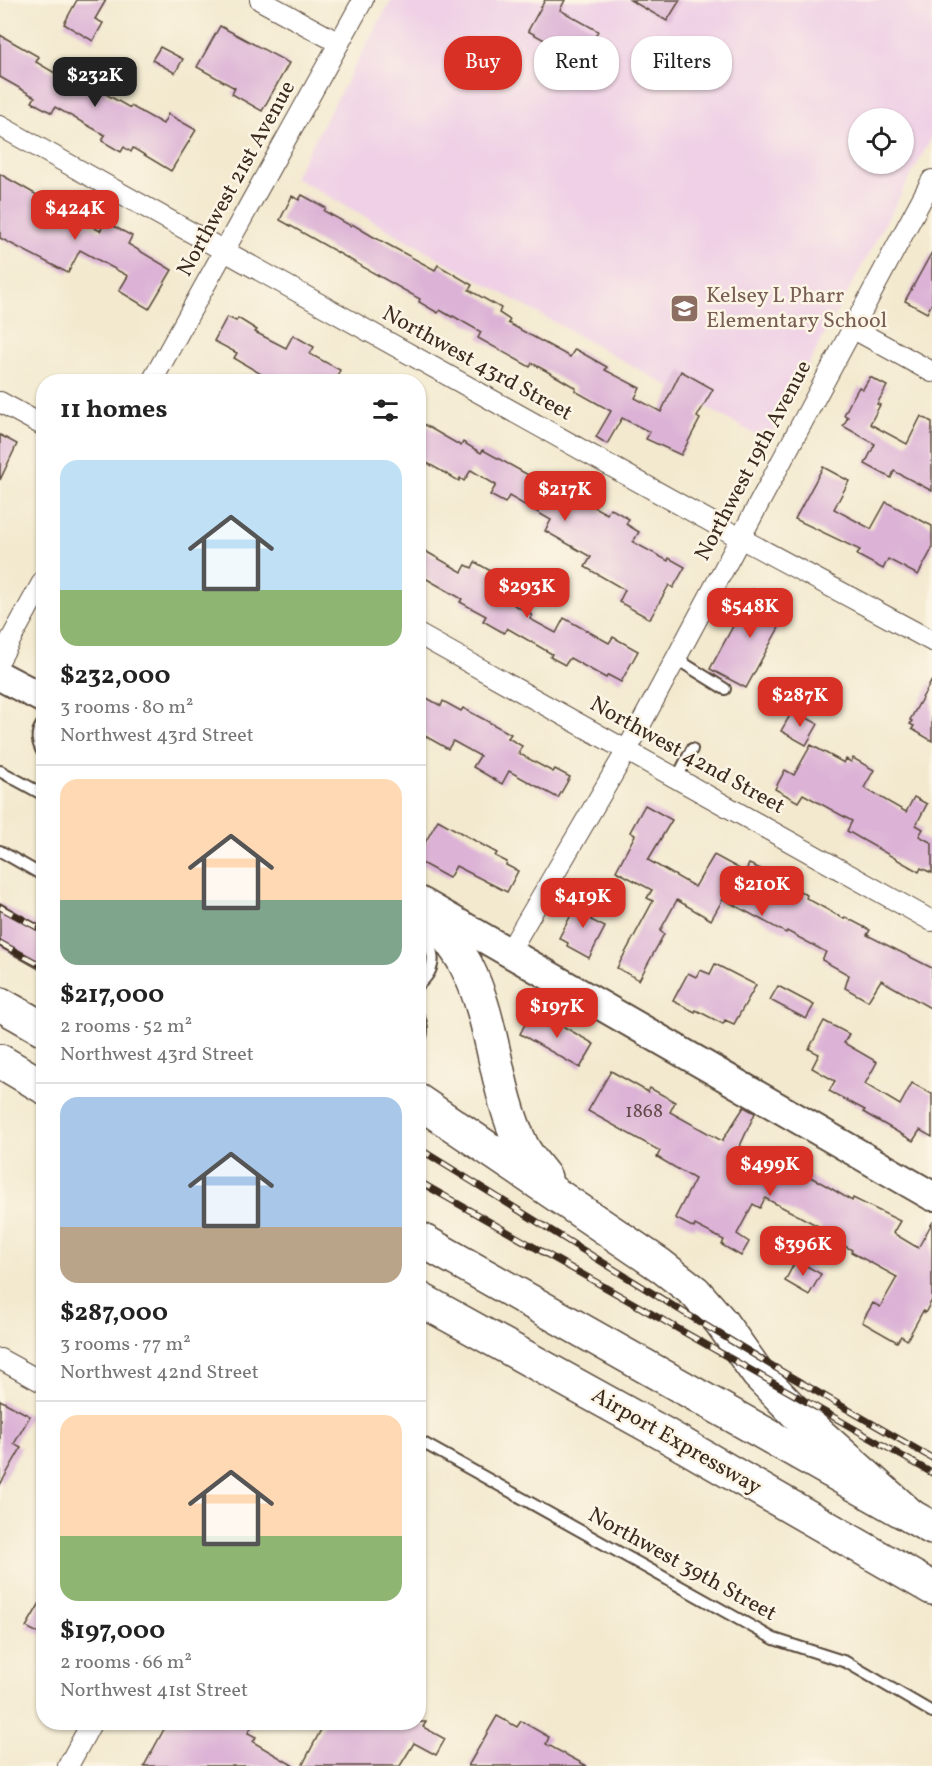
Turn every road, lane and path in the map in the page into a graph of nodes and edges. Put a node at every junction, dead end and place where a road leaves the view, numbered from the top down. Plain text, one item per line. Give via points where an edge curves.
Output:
1 (260, 0) edge
2 (363, 0) edge
3 (339, 44) junction
4 (0, 126) edge
5 (932, 180) edge
6 (224, 251) junction
7 (852, 328) junction
8 (932, 372) edge
9 (156, 374) edge
10 (0, 402) edge
11 (36, 422) edge
12 (740, 538) junction
13 (36, 594) edge
14 (426, 638) edge
15 (932, 641) edge
16 (675, 658) junction
17 (0, 659) edge
18 (0, 676) edge
19 (725, 689) dead end
20 (36, 695) edge
21 (692, 749) dead end
22 (627, 750) junction
23 (1, 769) edge
24 (677, 778) junction
25 (36, 790) edge
26 (0, 851) edge
27 (36, 871) edge
28 (426, 906) edge
29 (426, 912) edge
30 (932, 921) edge
31 (426, 940) edge
32 (509, 952) junction
33 (426, 976) edge
34 (0, 1004) edge
35 (36, 1024) edge
36 (0, 1061) edge
37 (0, 1078) edge
38 (36, 1082) edge
39 (36, 1096) edge
40 (426, 1106) edge
41 (932, 1196) edge
42 (584, 1214) junction
43 (426, 1243) edge
44 (426, 1302) edge
45 (0, 1359) edge
46 (36, 1379) edge
47 (426, 1444) edge
48 (922, 1522) edge
49 (932, 1588) edge
50 (932, 1712) edge
51 (88, 1730) edge
52 (68, 1766) edge

1 - 3 street
2 - 3 street, Northwest 21st Avenue
3 - 6 street, Northwest 21st Avenue
4 - 6 street, Northwest 43rd Street
5 - 7 street, Northwest 19th Avenue
6 - 9 street, Northwest 21st Avenue
6 - 12 street, Northwest 43rd Street
7 - 8 street
7 - 12 street, Northwest 19th Avenue
10 - 11 street
12 - 15 street, Northwest 43rd Street
12 - 16 street, Northwest 19th Avenue
13 - 17 street
14 - 22 street, Northwest 42nd Street
16 - 19 lane
16 - 22 street, Northwest 19th Avenue
18 - 20 main road
21 - 24 lane
22 - 24 street, Northwest 42nd Street
22 - 32 street, Northwest 19th Avenue
23 - 25 lane
24 - 30 street, Northwest 42nd Street
26 - 27 lane
28 - 32 main road
29 - 42 highway via 466,966 488,1025 508,1112 522,1146 546,1179
31 - 33 lane via 434,961
32 - 41 main road
34 - 35 highway
36 - 38 highway
37 - 39 highway
40 - 42 highway
42 - 48 highway via 695,1292 765,1382
43 - 48 highway
44 - 49 highway, Airport Expressway
45 - 46 street
47 - 50 lane, Northwest 39th Street via 774,1639 846,1662
51 - 52 street

